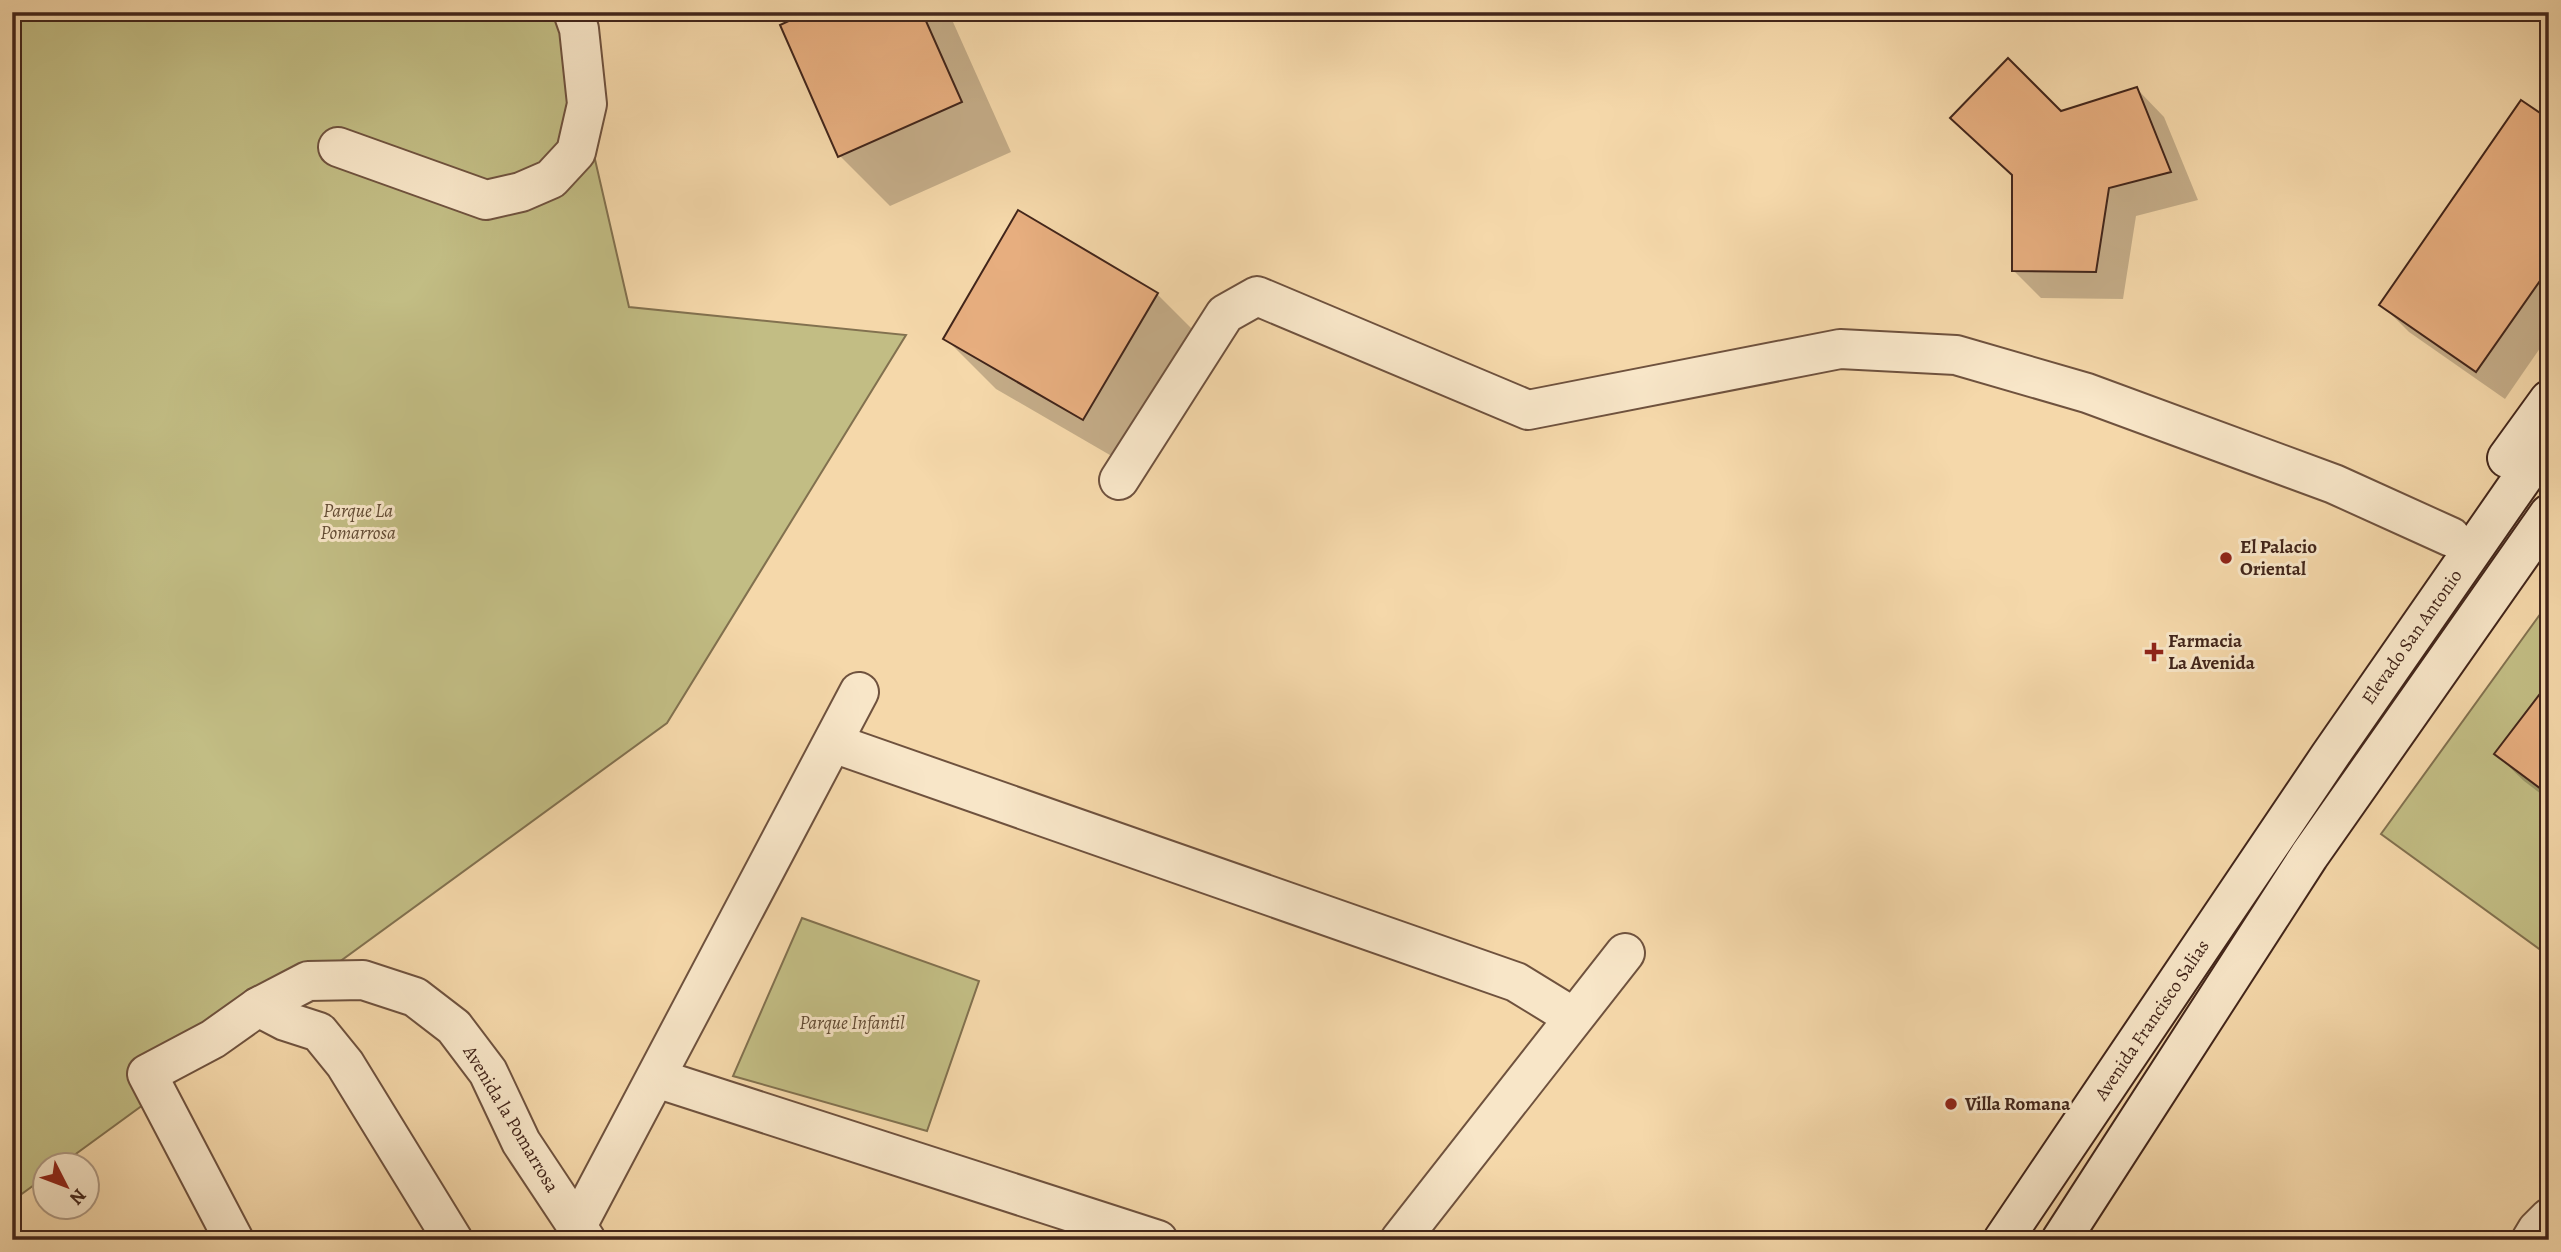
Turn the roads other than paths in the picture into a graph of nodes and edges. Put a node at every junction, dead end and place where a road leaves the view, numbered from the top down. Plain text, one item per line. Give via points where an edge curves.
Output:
1 (573, 12) edge
2 (338, 147) dead end
3 (2549, 400) edge
4 (2549, 440) edge
5 (1119, 480) dead end
6 (2549, 514) edge
7 (2451, 537) junction
8 (2549, 552) edge
9 (859, 692) dead end
10 (833, 743) junction
11 (2278, 835) junction
12 (2309, 856) junction
13 (1625, 953) dead end
14 (258, 1007) junction
15 (1573, 1017) junction
16 (656, 1078) junction
17 (2549, 1217) edge
18 (582, 1233) edge
19 (234, 1240) edge
20 (453, 1240) edge
21 (1158, 1240) edge
22 (1400, 1240) edge
23 (2003, 1240) edge
24 (2061, 1240) edge
25 (2531, 1240) edge

1 - 2 street via 587,104 576,152 551,178 521,192 486,200
3 - 7 street
4 - 11 street, Elevado San Antonio
5 - 7 street via 1225,314 1257,296 1528,410 1840,349 1956,355 2087,393 2334,484
6 - 12 street
7 - 11 street via 2297,774
8 - 12 street via 2452,690
9 - 10 street
10 - 15 street via 1516,982
10 - 16 street
11 - 23 street, Avenida Francisco Salias
12 - 24 street
13 - 15 street
14 - 18 street, Avenida la Pomarrosa via 308,981 363,980 415,997 454,1027 488,1072 521,1142
14 - 19 street via 213,1039 148,1074
14 - 20 street via 319,1032 345,1064
15 - 22 street
16 - 18 street
16 - 21 street
17 - 25 street

